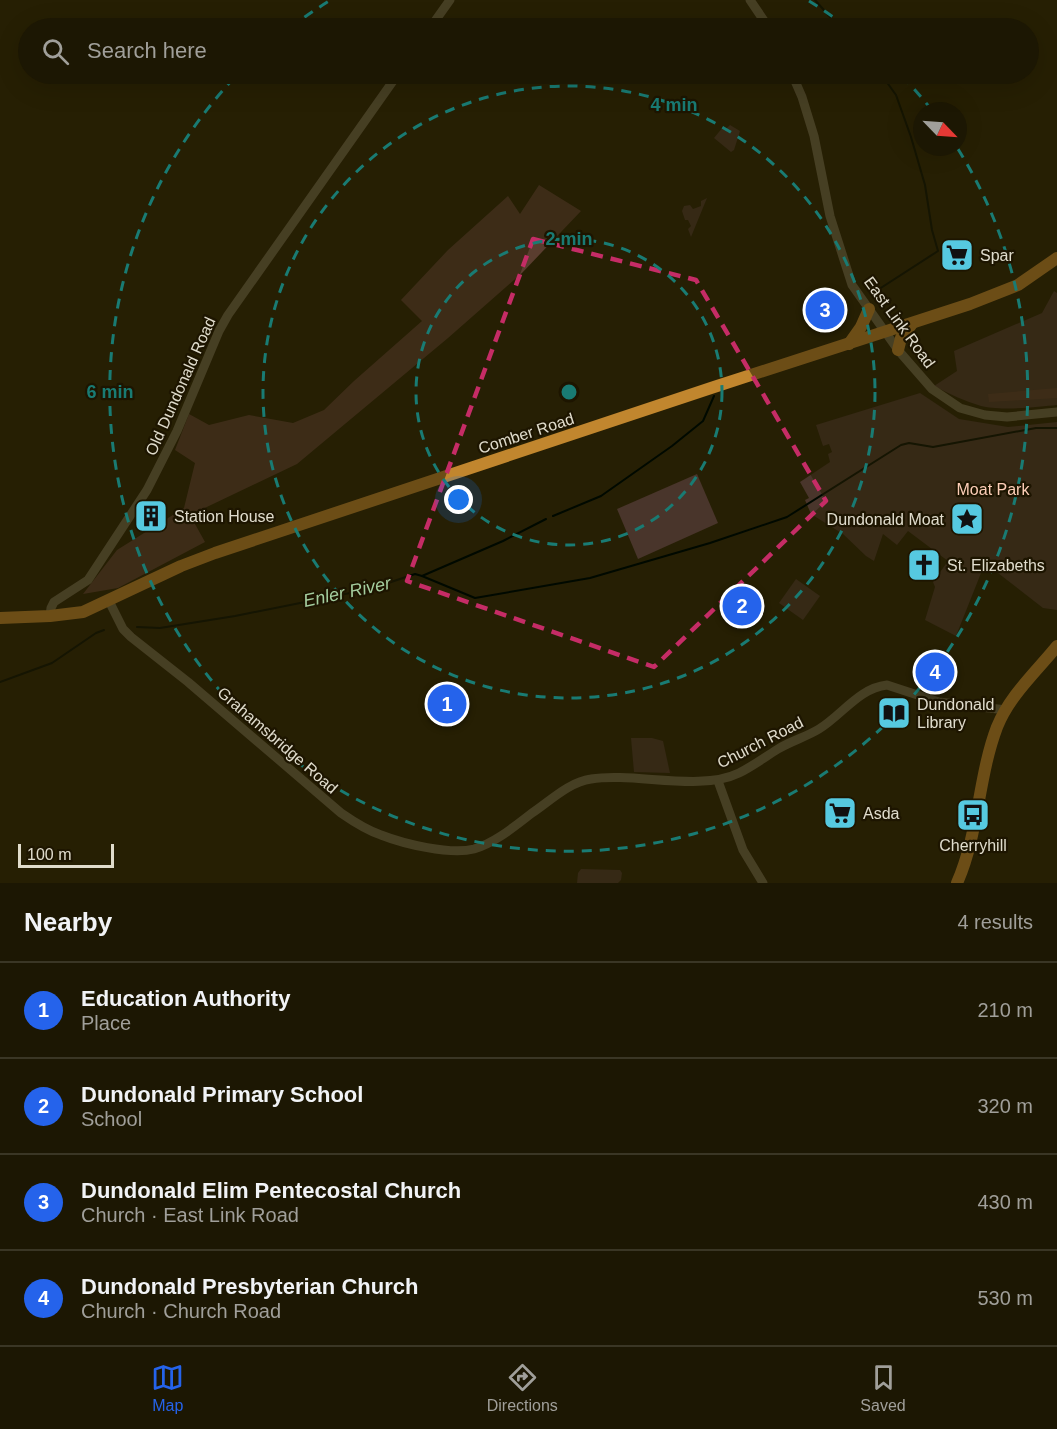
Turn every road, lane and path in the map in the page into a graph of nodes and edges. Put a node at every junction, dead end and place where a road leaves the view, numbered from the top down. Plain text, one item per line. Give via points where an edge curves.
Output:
1 (450, 0) edge
2 (750, 0) edge
3 (437, 18) edge
4 (762, 18) edge
5 (391, 84) edge
6 (796, 84) edge
7 (1057, 258) edge
8 (868, 309) junction
9 (912, 324) junction
10 (886, 333) junction
11 (849, 344) junction
12 (898, 350) junction
13 (1057, 412) edge
14 (109, 601) junction
15 (50, 616) junction
16 (0, 618) edge
17 (1057, 646) edge
18 (1006, 710) junction
19 (718, 781) junction
20 (459, 851) joint
21 (763, 883) edge
22 (957, 883) edge

1 - 3 street
2 - 4 street
5 - 15 street, Old Dundonald Road via 228,315 168,451 136,507 88,580 54,602
6 - 8 street, East Link Road via 814,136 830,216 852,285
7 - 9 highway, Comber Road via 999,294
8 - 10 street, East Link Road
8 - 11 highway
9 - 10 highway, Comber Road
9 - 12 highway via 901,338
10 - 11 highway, Comber Road
10 - 12 street, East Link Road
11 - 14 highway, Comber Road via 215,552
12 - 13 street, East Link Road via 932,389 960,408 1007,417
14 - 15 highway, Comber Road via 83,612
14 - 20 street, Grahamsbridge Road via 131,638 341,813 382,836
15 - 16 highway, Comber Road
17 - 18 highway
18 - 19 street, Church Road via 939,702 887,685 878,686 819,729
18 - 22 highway via 993,741 973,840
19 - 20 street, Church Road via 585,780 489,843
19 - 21 street via 742,850

